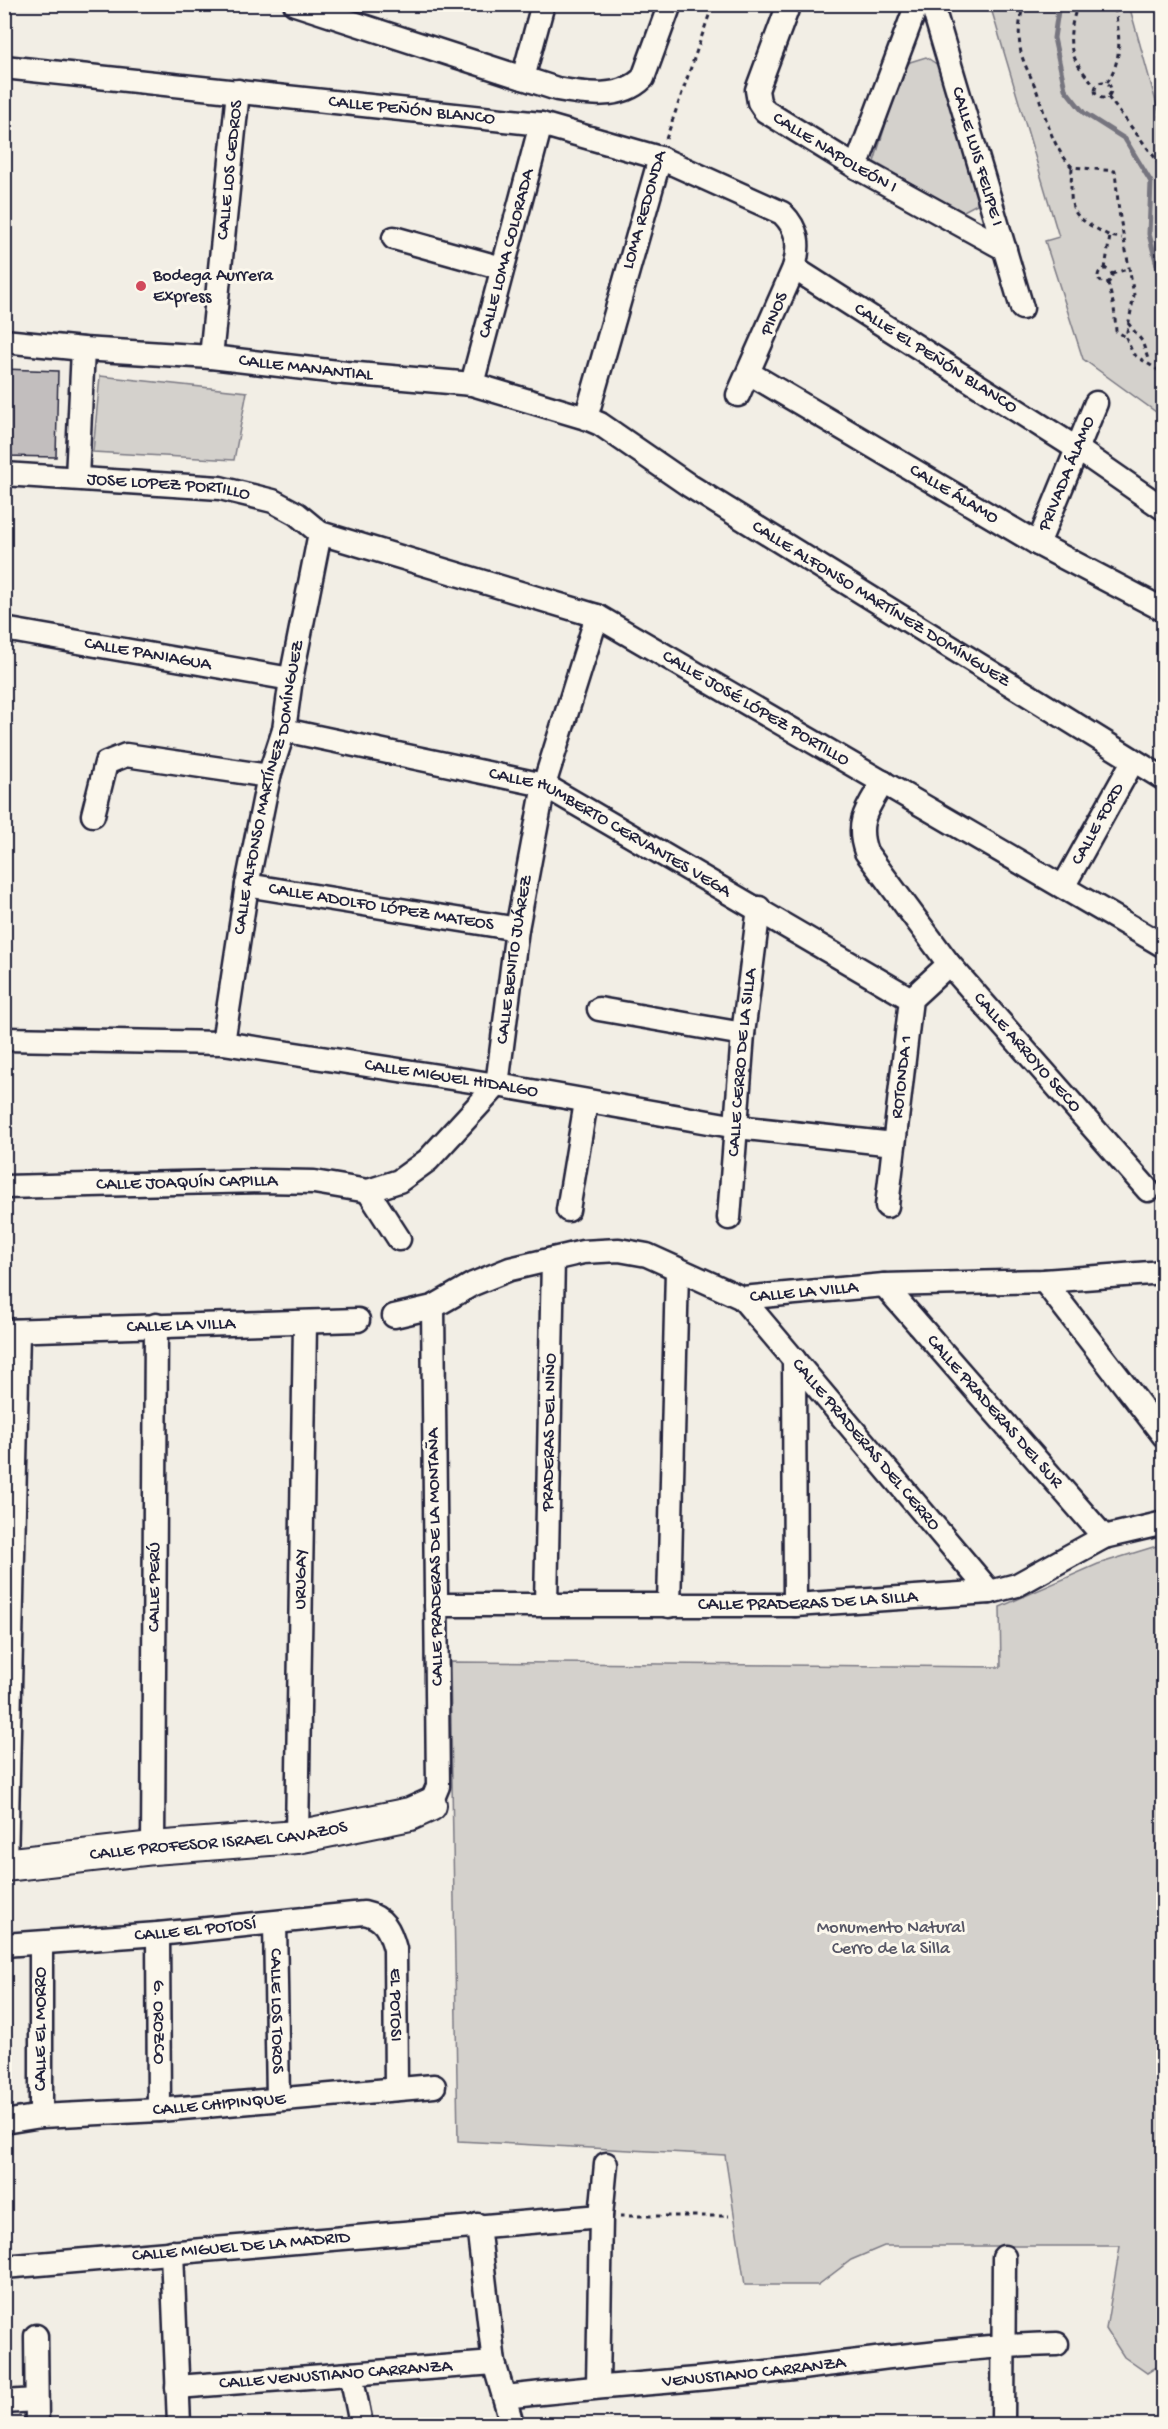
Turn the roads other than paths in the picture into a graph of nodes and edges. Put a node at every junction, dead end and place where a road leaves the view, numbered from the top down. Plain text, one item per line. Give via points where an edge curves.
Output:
1 (295, 4) edge
2 (543, 4) edge
3 (670, 4) edge
4 (789, 4) edge
5 (917, 4) edge
6 (932, 4) edge
7 (4, 67) edge
8 (524, 78) junction
9 (238, 92) junction
10 (541, 124) junction
11 (660, 158) junction
12 (856, 167) junction
13 (795, 230) joint
14 (394, 238) dead end
15 (1005, 249) junction
16 (502, 268) junction
17 (794, 268) junction
18 (1022, 308) dead end
19 (4, 341) edge
20 (82, 349) junction
21 (211, 357) junction
22 (749, 373) junction
23 (472, 384) junction
24 (738, 395) dead end
25 (1096, 403) dead end
26 (593, 421) junction
27 (1076, 448) junction
28 (4, 474) edge
29 (77, 478) junction
30 (1164, 509) edge
31 (320, 533) junction
32 (1038, 544) junction
33 (1163, 610) edge
34 (597, 616) junction
35 (4, 629) edge
36 (291, 679) junction
37 (285, 730) junction
38 (1133, 761) junction
39 (269, 776) junction
40 (1164, 779) edge
41 (883, 782) junction
42 (544, 785) junction
43 (93, 815) dead end
44 (247, 885) junction
45 (1063, 887) junction
46 (759, 908) junction
47 (517, 929) junction
48 (1164, 946) edge
49 (949, 964) junction
50 (912, 999) junction
51 (599, 1009) dead end
52 (743, 1034) junction
53 (4, 1039) edge
54 (223, 1043) junction
55 (497, 1085) junction
56 (586, 1102) junction
57 (737, 1127) junction
58 (894, 1144) junction
59 (4, 1187) edge
60 (1148, 1190) dead end
61 (369, 1191) junction
62 (887, 1206) dead end
63 (568, 1210) dead end
64 (729, 1218) dead end
65 (399, 1239) dead end
66 (553, 1259) junction
67 (677, 1270) junction
68 (1164, 1272) edge
69 (1044, 1281) junction
70 (884, 1285) junction
71 (742, 1298) junction
72 (433, 1307) junction
73 (394, 1316) dead end
74 (358, 1320) dead end
75 (306, 1323) junction
76 (156, 1325) junction
77 (11, 1331) edge
78 (794, 1359) junction
79 (1164, 1436) edge
80 (1164, 1523) edge
81 (1104, 1537) junction
82 (990, 1592) junction
83 (546, 1604) junction
84 (436, 1605) junction
85 (795, 1605) junction
86 (669, 1606) junction
87 (430, 1805) joint
88 (297, 1837) junction
89 (153, 1848) junction
90 (5, 1865) edge
91 (384, 1922) joint
92 (275, 1923) junction
93 (158, 1934) junction
94 (40, 1943) junction
95 (4, 1946) edge
96 (434, 2086) dead end
97 (396, 2089) junction
98 (278, 2099) junction
99 (159, 2110) junction
100 (41, 2116) junction
101 (4, 2122) edge
102 (606, 2164) dead end
103 (601, 2216) junction
104 (478, 2225) junction
105 (172, 2252) junction
106 (1004, 2257) dead end
107 (4, 2267) edge
108 (36, 2336) dead end
109 (1057, 2344) dead end
110 (1003, 2345) junction
111 (494, 2363) junction
112 (351, 2374) junction
113 (598, 2386) junction
114 (177, 2387) junction
115 (505, 2397) junction
116 (36, 2400) junction
117 (4, 2402) edge
118 (37, 2424) edge
119 (179, 2424) edge
120 (361, 2424) edge
121 (512, 2424) edge
122 (1003, 2424) edge

1 - 8 street
2 - 8 street
3 - 8 street via 643,78 634,87 575,93
4 - 12 street, CALLE NAPOLEÓN I via 760,78 759,102 776,119
5 - 12 street
6 - 15 street, CALLE LUIS FELIPE I
7 - 9 street, CALLE PEÑÓN BLANCO
9 - 10 street, CALLE PEÑÓN BLANCO
9 - 21 street, CALLE LOS CEDROS
10 - 11 street, CALLE PEÑÓN BLANCO
10 - 16 street, CALLE LOMA COLORADA
11 - 13 street, CALLE PEÑÓN BLANCO via 782,213
11 - 26 street, LOMA REDONDA
12 - 15 street, CALLE NAPOLEÓN I
13 - 17 street, PINOS via 799,248
14 - 16 street
15 - 18 street, CALLE LUIS FELIPE I
16 - 23 street, CALLE LOMA COLORADA
17 - 22 street, PINOS
17 - 27 street, CALLE EL PEÑÓN BLANCO
19 - 20 street, CALLE MANANTIAL
20 - 21 street, CALLE MANANTIAL
20 - 29 street
21 - 23 street, CALLE MANANTIAL
22 - 24 street, PINOS
22 - 32 street, CALLE ÁLAMO
23 - 26 street, CALLE MANANTIAL
25 - 27 street, PRIVADA ÁLAMO
26 - 38 street, CALLE ALFONSO MARTÍNEZ DOMÍNGUEZ via 690,486
27 - 30 street, CALLE EL PEÑÓN BLANCO
27 - 32 street, PRIVADA ÁLAMO
28 - 29 street, JOSE LOPEZ PORTILLO
29 - 31 street, JOSE LOPEZ PORTILLO via 220,488 273,501
31 - 34 street, CALLE JOSÉ LÓPEZ PORTILLO
31 - 36 street, CALLE ALFONSO MARTÍNEZ DOMÍNGUEZ
32 - 33 street, CALLE ÁLAMO
34 - 41 street, CALLE JOSÉ LÓPEZ PORTILLO
34 - 42 street, CALLE BENITO JUÁREZ
35 - 36 street, CALLE PANIAGUA
36 - 37 street, CALLE ALFONSO MARTÍNEZ DOMÍNGUEZ
37 - 39 street, CALLE ALFONSO MARTÍNEZ DOMÍNGUEZ
37 - 42 street, CALLE HUMBERTO CERVANTES VEGA
38 - 40 street, CALLE ALFONSO MARTÍNEZ DOMÍNGUEZ
38 - 45 street, CALLE FORD
39 - 43 street via 116,757 106,763
39 - 44 street, CALLE ALFONSO MARTÍNEZ DOMÍNGUEZ
41 - 45 street, CALLE JOSÉ LÓPEZ PORTILLO
41 - 49 street, CALLE ARROYO SECO via 862,819 861,836 866,852
42 - 46 street, CALLE HUMBERTO CERVANTES VEGA
42 - 47 street, CALLE BENITO JUÁREZ
44 - 47 street, CALLE ADOLFO LÓPEZ MATEOS
44 - 54 street, CALLE ALFONSO MARTÍNEZ DOMÍNGUEZ
45 - 48 street, CALLE JOSÉ LÓPEZ PORTILLO
46 - 50 street, CALLE HUMBERTO CERVANTES VEGA
46 - 52 street, CALLE CERRO DE LA SILLA
47 - 55 street, CALLE BENITO JUÁREZ
49 - 50 street
49 - 60 street, CALLE ARROYO SECO
50 - 58 street, ROTONDA 1
51 - 52 street
52 - 57 street, CALLE CERRO DE LA SILLA
53 - 54 street, CALLE MIGUEL HIDALGO
54 - 55 street, CALLE MIGUEL HIDALGO
55 - 56 street, CALLE MIGUEL HIDALGO
55 - 61 street via 428,1160 399,1181
56 - 57 street, CALLE MIGUEL HIDALGO
56 - 63 street
57 - 58 street, CALLE MIGUEL HIDALGO
57 - 64 street, CALLE CERRO DE LA SILLA
58 - 62 street, ROTONDA 1
59 - 61 street, CALLE JOAQUÍN CAPILLA via 263,1181 314,1182
61 - 65 street
66 - 67 street, CALLE LA VILLA via 619,1250 647,1255
66 - 72 street, CALLE LA VILLA via 510,1269
66 - 83 street, PRADERAS DEL NIÑO
67 - 71 street, CALLE LA VILLA
67 - 86 street
68 - 69 street, CALLE LA VILLA
69 - 70 street, CALLE LA VILLA
69 - 79 street
70 - 71 street, CALLE LA VILLA
70 - 81 street, CALLE PRADERAS DEL SUR
71 - 78 street, CALLE PRADERAS DEL CERRO
72 - 73 street, CALLE LA VILLA
72 - 84 street, CALLE PRADERAS DE LA MONTAÑA
74 - 75 street, CALLE LA VILLA
75 - 76 street, CALLE LA VILLA
75 - 88 street, URUGAY
76 - 77 street, CALLE LA VILLA
76 - 89 street, CALLE PERÚ
77 - 90 street
78 - 82 street, CALLE PRADERAS DEL CERRO
78 - 85 street
80 - 81 street, CALLE PRADERAS DE LA SILLA
81 - 82 street, CALLE PRADERAS DE LA SILLA via 1017,1585
82 - 85 street, CALLE PRADERAS DE LA SILLA
83 - 84 street, CALLE PRADERAS DE LA SILLA
83 - 86 street, CALLE PRADERAS DE LA SILLA
84 - 87 street, CALLE PRADERAS DE LA MONTAÑA via 438,1786
85 - 86 street, CALLE PRADERAS DE LA SILLA
87 - 88 street, CALLE PROFESOR ISRAEL CAVAZOS via 410,1814
88 - 89 street, CALLE PROFESOR ISRAEL CAVAZOS
89 - 90 street, CALLE PROFESOR ISRAEL CAVAZOS
91 - 92 street, CALLE EL POTOSÍ via 364,1913
91 - 97 street, EL POTOSI via 394,1949
92 - 93 street, CALLE EL POTOSÍ
92 - 98 street, CALLE LOS TOROS
93 - 94 street, CALLE EL POTOSÍ
93 - 99 street, G. OROZCO
94 - 95 street, CALLE EL POTOSÍ
94 - 100 street, CALLE EL MORRO
96 - 97 street, CALLE CHIPINQUE
97 - 98 street, CALLE CHIPINQUE
98 - 99 street, CALLE CHIPINQUE
99 - 100 street, CALLE CHIPINQUE
100 - 101 street, CALLE CHIPINQUE
102 - 103 street
103 - 104 street, CALLE MIGUEL DE LA MADRID
103 - 113 street
104 - 105 street, CALLE MIGUEL DE LA MADRID
104 - 111 street
105 - 107 street, CALLE MIGUEL DE LA MADRID
105 - 114 street
106 - 110 street
108 - 116 street
109 - 110 street, VENUSTIANO CARRANZA
110 - 113 street, VENUSTIANO CARRANZA
110 - 122 street
111 - 112 street, CALLE VENUSTIANO CARRANZA
111 - 115 street
112 - 114 street, CALLE VENUSTIANO CARRANZA
112 - 120 street
113 - 115 street, VENUSTIANO CARRANZA
114 - 119 street
115 - 121 street
116 - 117 street
116 - 118 street

